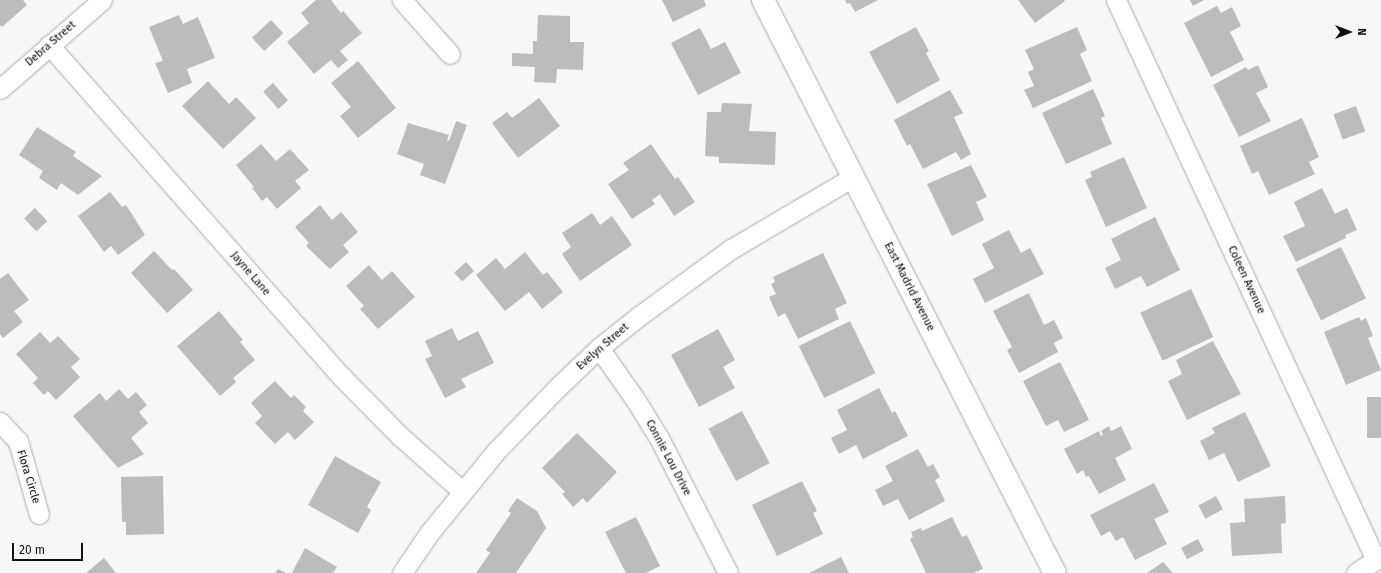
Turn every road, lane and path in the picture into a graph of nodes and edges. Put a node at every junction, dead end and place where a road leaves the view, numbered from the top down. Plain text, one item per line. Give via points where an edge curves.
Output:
1 (102, 0) edge
2 (402, 0) edge
3 (763, 0) edge
4 (1116, 0) edge
5 (49, 45) junction
6 (450, 54) dead end
7 (0, 89) edge
8 (853, 177) junction
9 (600, 348) junction
10 (0, 422) edge
11 (462, 491) junction
12 (39, 514) dead end
13 (1378, 558) edge
14 (402, 573) edge
15 (728, 573) edge
16 (1054, 573) edge
17 (1356, 573) edge

1 - 5 street, Debra Street
2 - 6 street
3 - 8 street, East Madrid Avenue
4 - 13 street, Coleen Avenue
5 - 7 street, Debra Street
5 - 11 street, Jayne Lane via 338,373 395,431
8 - 9 street, Evelyn Street via 731,249 639,316
8 - 16 street, East Madrid Avenue
9 - 11 street, Evelyn Street via 517,428
9 - 15 street, Connie Lou Drive via 659,438
10 - 12 street, Flora Circle via 18,441
11 - 14 street, Evelyn Street
13 - 17 street

